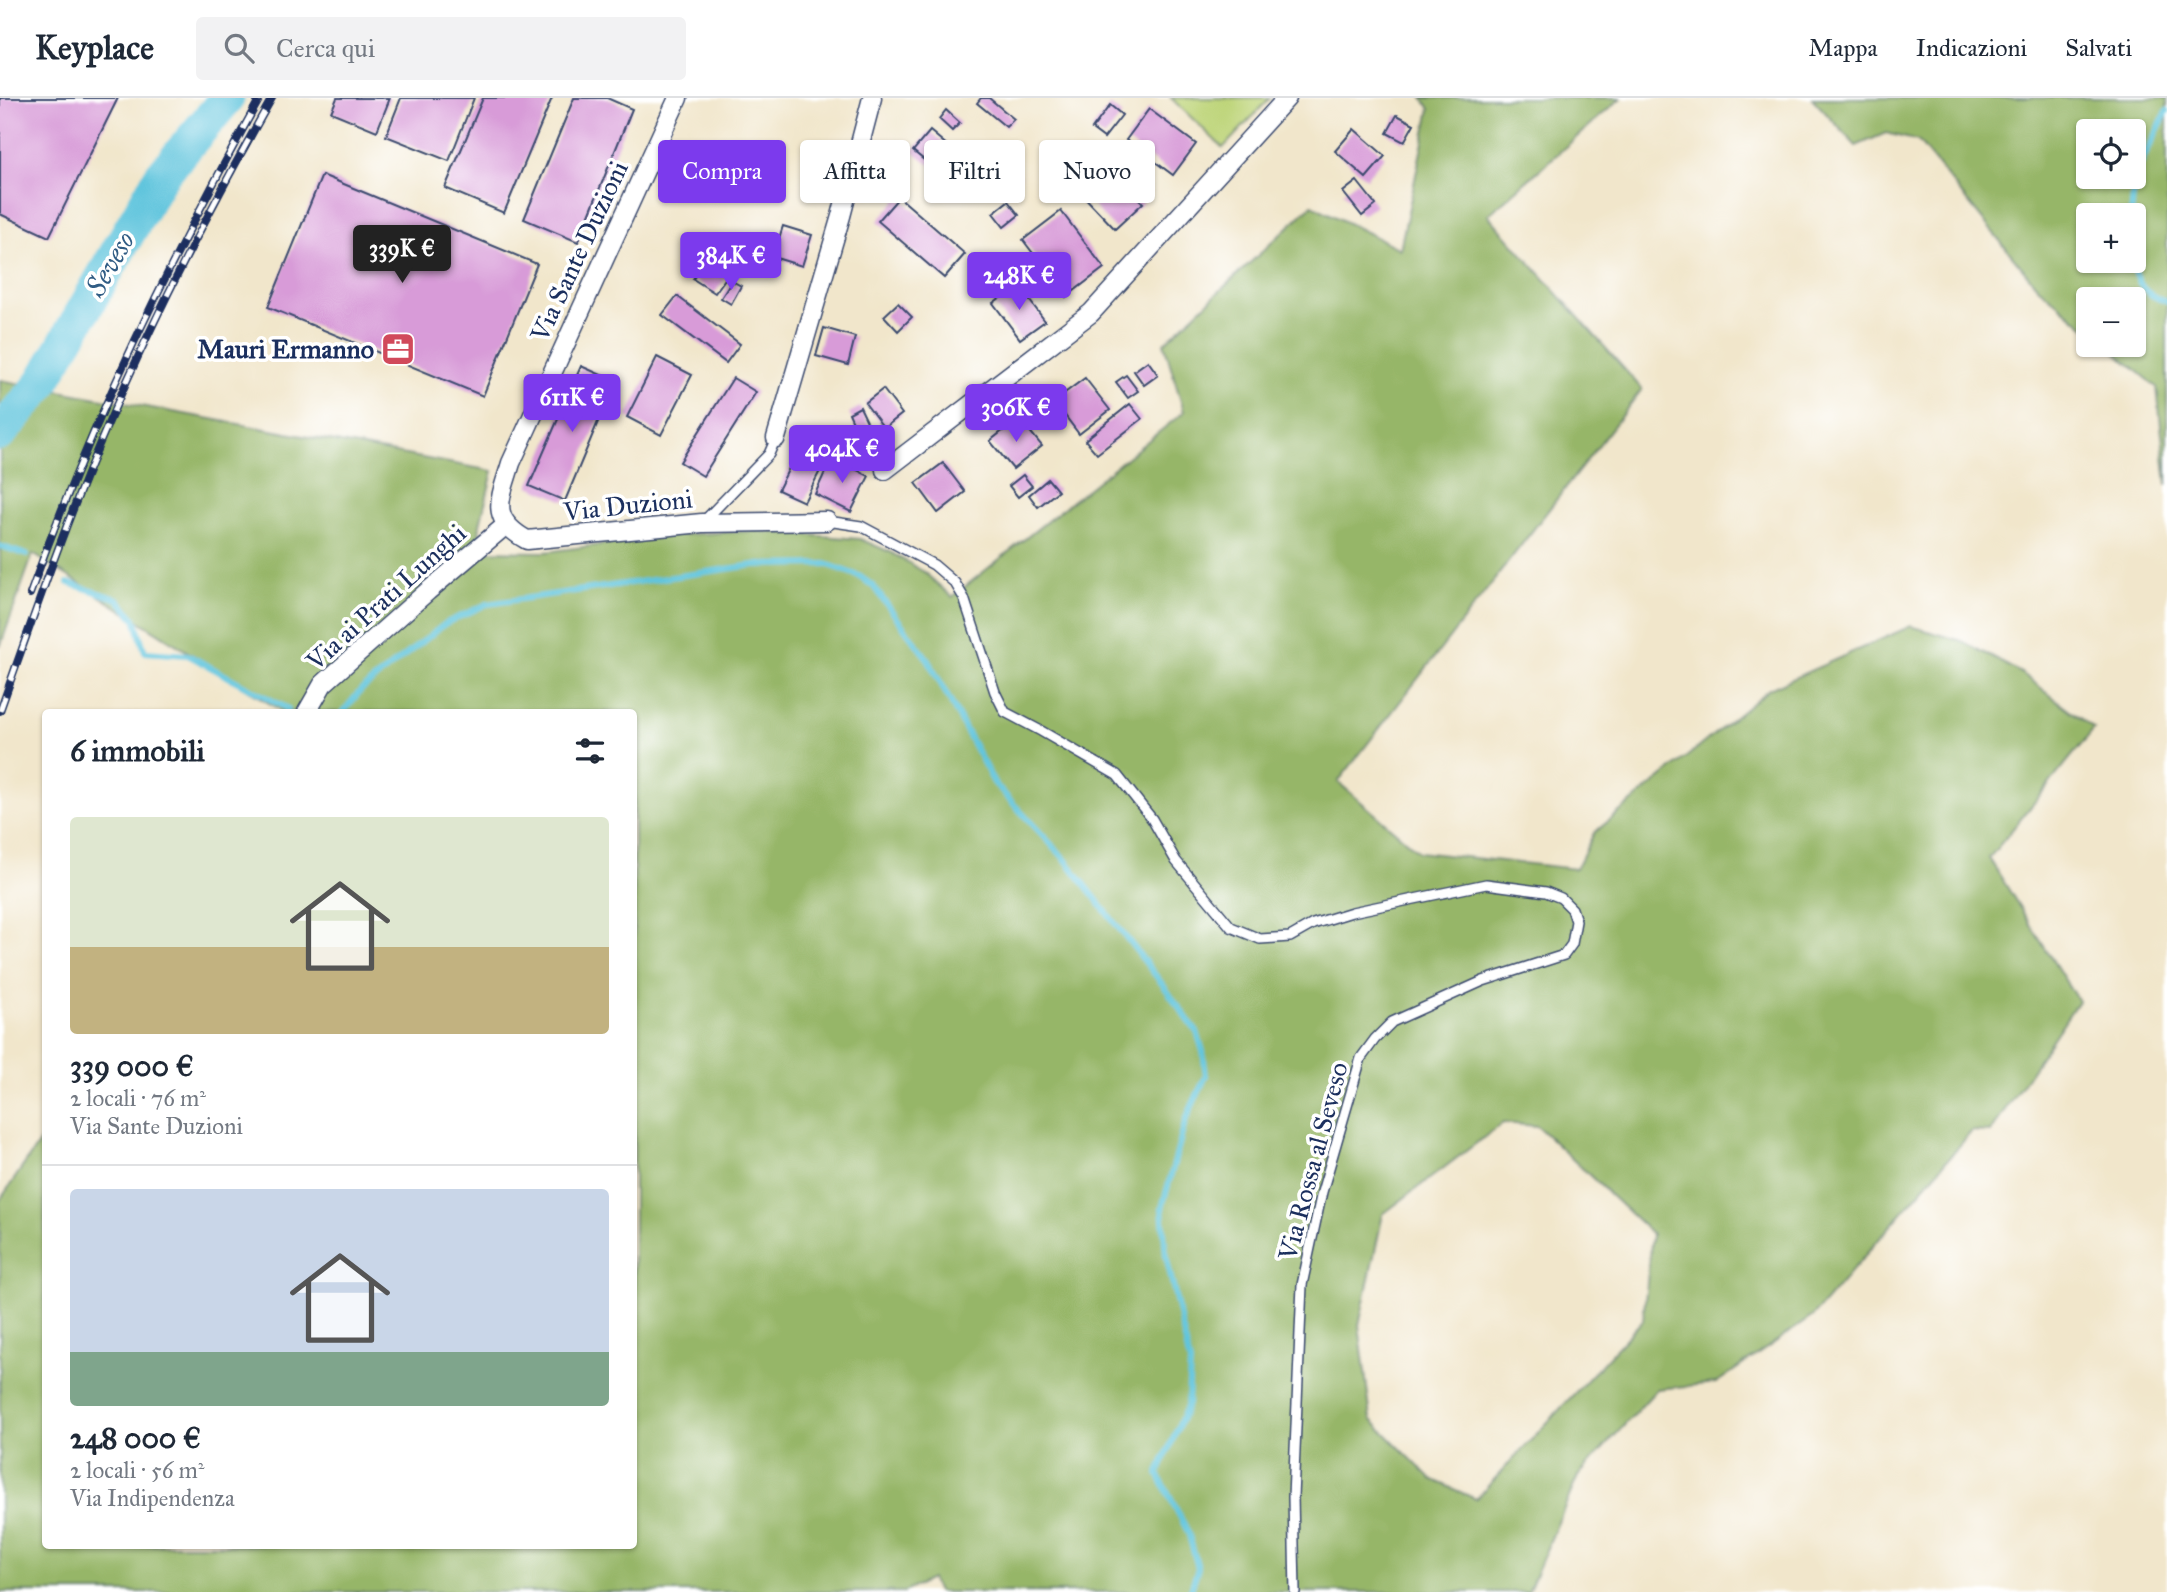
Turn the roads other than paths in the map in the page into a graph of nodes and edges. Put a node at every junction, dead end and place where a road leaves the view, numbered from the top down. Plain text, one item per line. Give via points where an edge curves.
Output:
1 (678, 98) edge
2 (872, 98) edge
3 (1287, 98) edge
4 (776, 438) joint
5 (885, 470) dead end
6 (827, 521) joint
7 (702, 523) junction
8 (506, 526) junction
9 (309, 709) edge
10 (1295, 1592) edge

1 - 8 street, Via Sante Duzioni via 511,463 499,508
2 - 4 street
3 - 5 street via 1091,313
4 - 7 lane via 769,454
6 - 7 street, Via Duzioni
6 - 10 lane, Via Rossa al Seveso via 861,526 934,565 955,583 1005,712 1117,775 1152,819 1184,872 1231,927 1260,939 1290,937 1352,912 1486,884 1546,892 1572,909 1576,921 1572,944 1564,955 1483,981 1392,1022 1361,1058 1322,1192 1302,1285 1293,1497
7 - 8 street, Via Duzioni via 543,540 527,540
8 - 9 street, Via ai Prati Lunghi via 323,684

